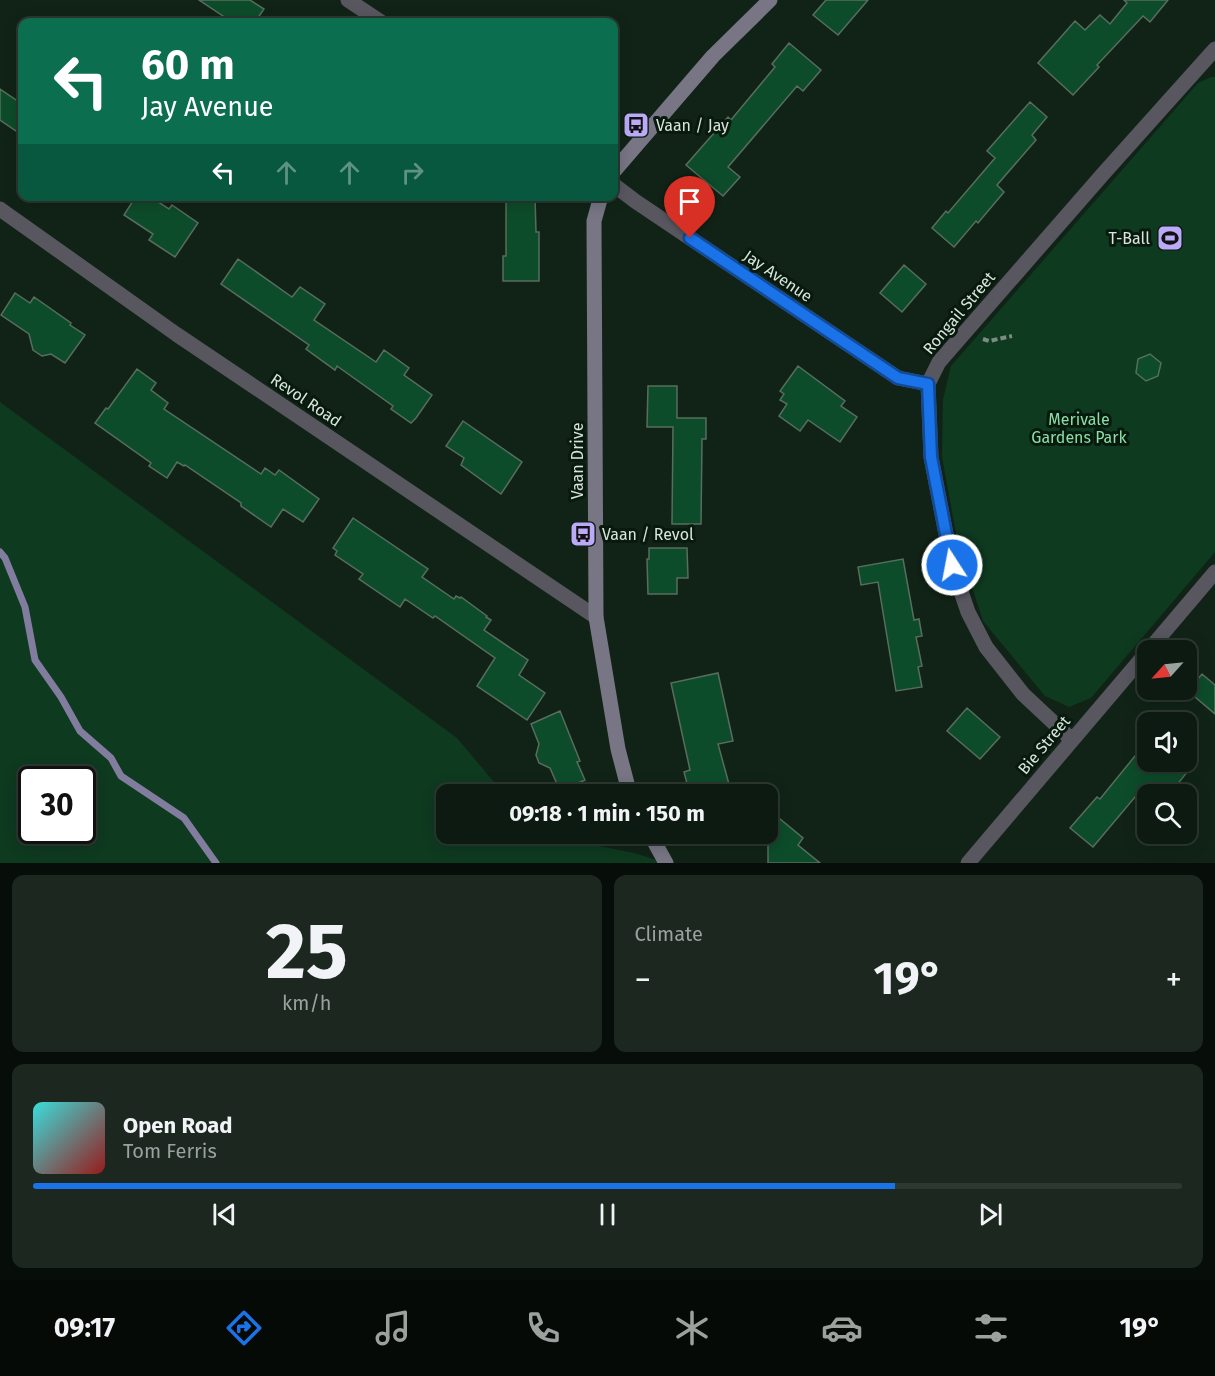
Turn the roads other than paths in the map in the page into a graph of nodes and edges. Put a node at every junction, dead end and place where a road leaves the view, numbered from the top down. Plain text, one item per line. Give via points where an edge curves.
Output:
1 (348, 0) edge
2 (770, 0) edge
3 (375, 18) edge
4 (1214, 53) edge
5 (618, 166) edge
6 (618, 188) edge
7 (600, 201) edge
8 (0, 209) edge
9 (928, 384) junction
10 (1215, 572) edge
11 (596, 617) junction
12 (1157, 640) edge
13 (1137, 664) edge
14 (1072, 740) junction
15 (627, 784) edge
16 (656, 844) edge
17 (666, 863) edge
18 (968, 863) edge

1 - 3 street
2 - 5 street via 713,56
4 - 9 street, Rongail Street via 1102,174 939,362
6 - 9 street, Jay Avenue via 898,378
7 - 11 street, Vaan Drive via 594,222
8 - 11 street, Revol Road via 176,334
9 - 14 street via 931,457 952,565 968,612 986,647 1023,694
10 - 12 street, Bie Street
11 - 15 street, Vaan Drive
13 - 14 street, Bie Street
14 - 18 street, Bie Street
16 - 17 street

